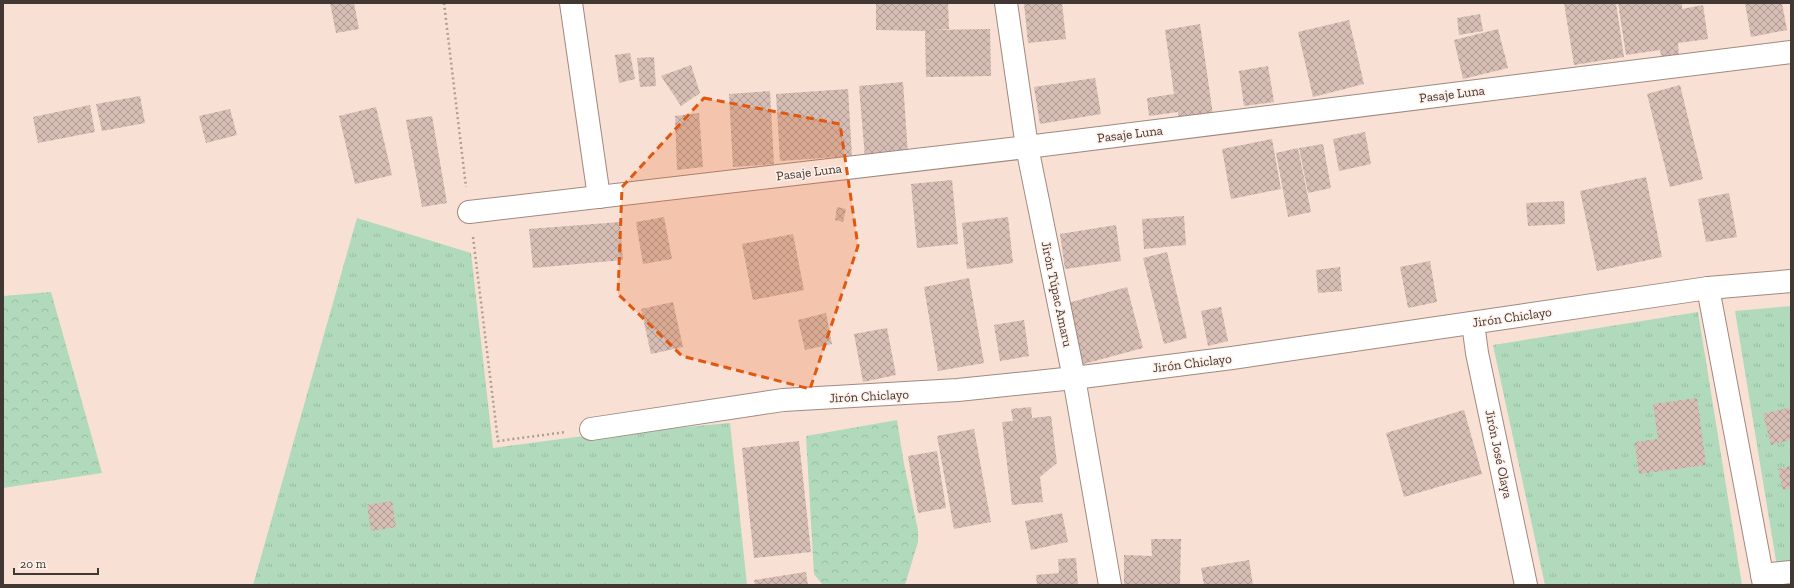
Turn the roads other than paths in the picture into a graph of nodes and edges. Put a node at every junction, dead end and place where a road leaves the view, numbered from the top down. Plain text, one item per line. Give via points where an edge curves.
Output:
1 (571, 3) edge
2 (1006, 3) edge
3 (1791, 52) edge
4 (1027, 147) junction
5 (599, 197) junction
6 (469, 212) road end
7 (1791, 281) edge
8 (1708, 288) junction
9 (1473, 323) junction
10 (1074, 378) junction
11 (591, 429) road end
12 (1791, 572) edge
13 (1763, 580) edge
14 (1110, 585) edge
15 (1526, 585) edge

1 - 5 street
2 - 4 street, Jirón Túpac Amaru
3 - 4 street, Pasaje Luna
4 - 5 street, Pasaje Luna
4 - 10 street, Jirón Túpac Amaru
5 - 6 street, Pasaje Luna
7 - 8 street, Jirón Chiclayo
8 - 9 street, Jirón Chiclayo
8 - 13 street
9 - 10 street, Jirón Chiclayo
9 - 15 street, Jirón José Olaya via 1477,353
10 - 11 street, Jirón Chiclayo via 958,390 782,400
10 - 14 street, Jirón Túpac Amaru
12 - 13 street

